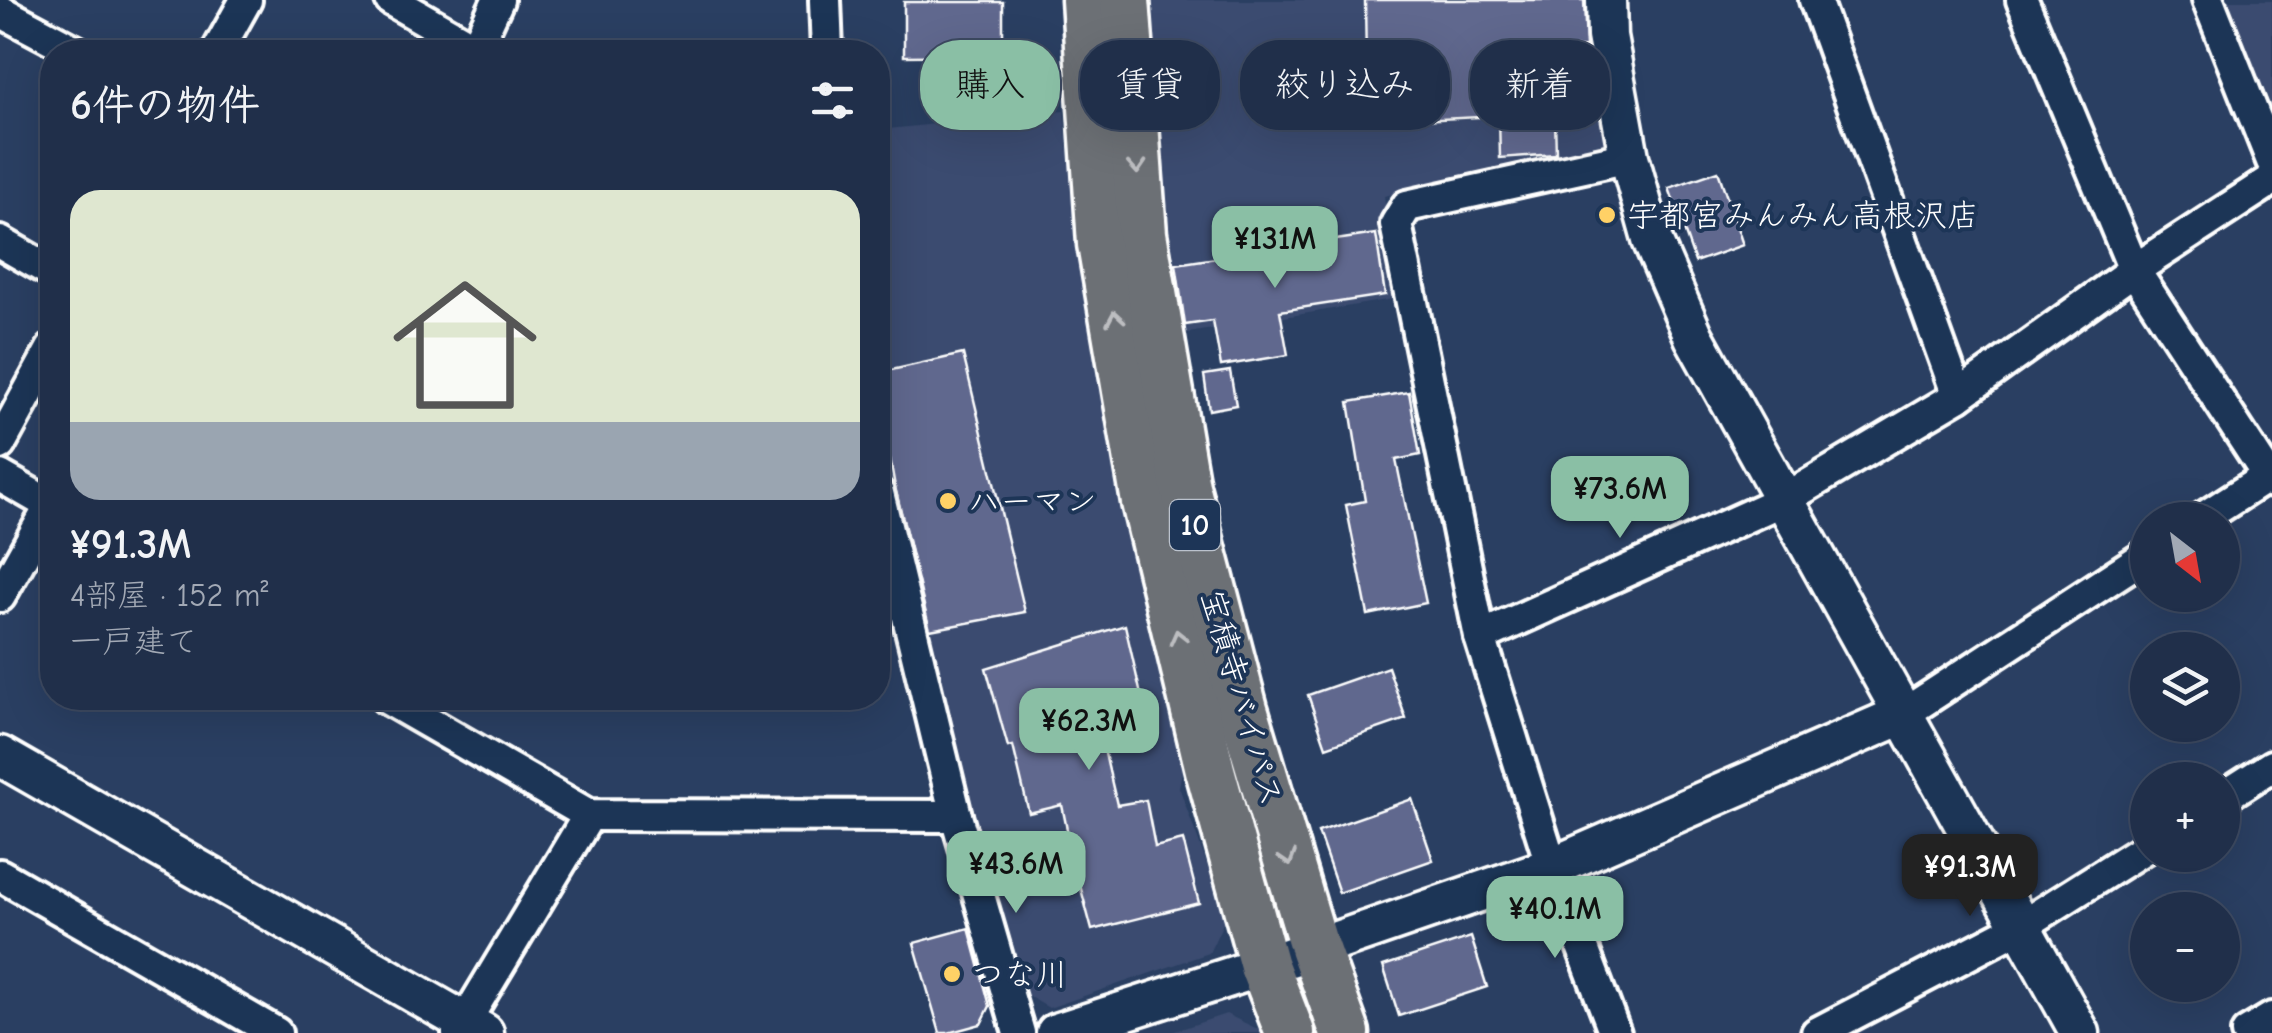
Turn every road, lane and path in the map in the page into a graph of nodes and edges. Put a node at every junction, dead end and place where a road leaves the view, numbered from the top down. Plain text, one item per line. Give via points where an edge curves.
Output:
1 (246, 0) edge
2 (391, 0) edge
3 (498, 0) edge
4 (825, 0) edge
5 (1086, 0) edge
6 (1125, 0) edge
7 (1606, 0) edge
8 (1816, 0) edge
9 (2022, 0) edge
10 (2208, 0) edge
11 (0, 10) edge
12 (54, 40) edge
13 (223, 40) edge
14 (460, 40) edge
15 (483, 40) edge
16 (827, 40) edge
17 (1630, 158) junction
18 (2272, 161) edge
19 (2272, 180) edge
20 (0, 242) edge
21 (40, 265) edge
22 (2134, 270) junction
23 (40, 371) edge
24 (1958, 396) junction
25 (0, 444) edge
26 (0, 476) edge
27 (2270, 479) edge
28 (40, 499) edge
29 (1785, 499) junction
30 (2231, 502) edge
31 (40, 527) edge
32 (2130, 566) edge
33 (0, 596) edge
34 (892, 612) edge
35 (1480, 637) junction
36 (407, 710) edge
37 (1902, 715) junction
38 (0, 756) edge
39 (2272, 766) edge
40 (2240, 786) edge
41 (590, 815) junction
42 (956, 816) junction
43 (2130, 857) edge
44 (1552, 867) junction
45 (0, 875) edge
46 (2020, 927) junction
47 (1314, 947) junction
48 (1264, 966) junction
49 (2272, 1018) edge
50 (469, 1030) edge
51 (276, 1033) edge
52 (1019, 1033) edge
53 (1056, 1033) edge
54 (1290, 1033) edge
55 (1346, 1033) edge
56 (1615, 1033) edge
57 (1816, 1033) edge
58 (2080, 1033) edge
59 (2247, 1033) edge

1 - 13 street
2 - 14 street
3 - 15 street
4 - 16 street
48 -> 5 main road, 宝積寺バイパス / 10 via 1146,502 1102,244
6 -> 47 main road, 宝積寺バイパス / 10 via 1142,234 1184,486
7 - 17 street via 1606,36
8 - 24 street
9 - 22 street
10 - 18 street
11 - 12 street
17 - 29 street via 1652,240 1694,337
17 - 35 street via 1407,206 1396,224
19 - 22 street
20 - 21 street
22 - 24 street
22 - 27 street
23 - 25 street
24 - 29 street
26 - 28 street
27 - 30 street
29 - 35 street
29 - 37 street
31 - 33 street
32 - 37 street
34 - 42 street
35 - 44 street
36 - 41 street
37 - 44 street
37 - 46 street
38 - 50 street
39 - 40 street
41 - 42 street
41 - 50 street
42 - 52 street
43 - 46 street
44 - 47 street
44 - 56 street
45 - 51 street
46 - 57 street
46 - 58 street
47 - 48 street
47 - 55 main road, 宝積寺バイパス / 10
48 - 53 street
48 - 54 main road, 宝積寺バイパス / 10
49 - 59 street

